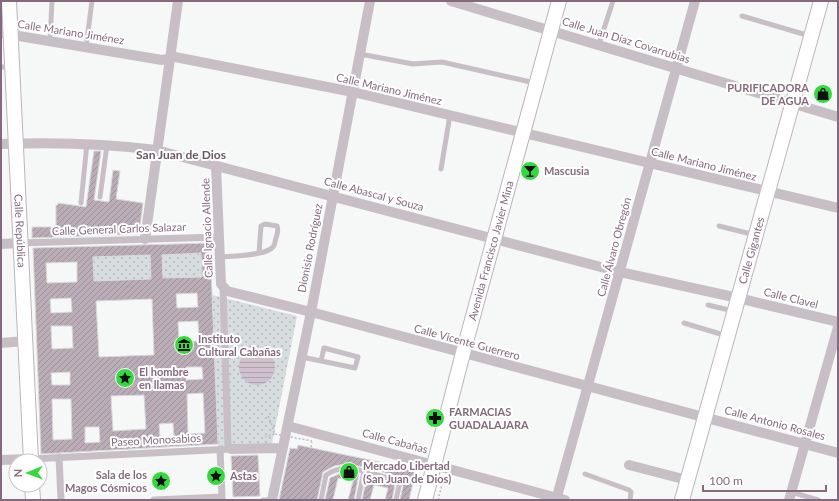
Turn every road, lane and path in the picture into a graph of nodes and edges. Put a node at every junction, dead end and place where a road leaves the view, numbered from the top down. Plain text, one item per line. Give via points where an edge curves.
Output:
1 (9, 1) edge
2 (52, 1) edge
3 (92, 1) edge
4 (178, 1) edge
5 (370, 1) edge
6 (451, 1) edge
7 (559, 1) edge
8 (613, 1) edge
9 (695, 1) edge
10 (821, 1) edge
11 (742, 16) dead end
12 (551, 30) junction
13 (6, 34) edge
14 (812, 36) junction
15 (50, 41) junction
16 (599, 44) junction
17 (86, 47) junction
18 (360, 54) junction
19 (169, 58) junction
20 (6, 67) edge
21 (676, 68) junction
22 (536, 84) junction
23 (353, 92) junction
24 (794, 103) junction
25 (450, 115) junction
26 (838, 117) edge
27 (523, 133) junction
28 (16, 143) junction
29 (87, 143) junction
30 (1, 144) edge
31 (107, 144) junction
32 (156, 150) junction
33 (650, 163) junction
34 (216, 166) junction
35 (441, 169) dead end
36 (768, 192) junction
37 (333, 196) junction
38 (100, 197) dead end
39 (80, 203) dead end
40 (838, 208) edge
41 (719, 226) dead end
42 (756, 235) junction
43 (219, 237) junction
44 (145, 239) junction
45 (494, 239) junction
46 (20, 243) junction
47 (1, 244) edge
48 (259, 253) junction
49 (220, 257) junction
50 (620, 272) junction
51 (223, 288) junction
52 (738, 298) junction
53 (708, 305) dead end
54 (311, 312) junction
55 (734, 312) junction
56 (838, 322) edge
57 (684, 323) dead end
58 (838, 327) edge
59 (728, 336) junction
60 (25, 341) junction
61 (1, 343) edge
62 (463, 353) junction
63 (302, 357) junction
64 (321, 361) junction
65 (588, 386) junction
66 (268, 415) dead end
67 (706, 417) junction
68 (288, 426) junction
69 (275, 434) junction
70 (261, 438) dead end
71 (804, 444) junction
72 (230, 447) junction
73 (311, 447) dead end
74 (282, 448) junction
75 (220, 449) junction
76 (31, 453) edge
77 (838, 453) edge
78 (59, 457) junction
79 (48, 458) edge
80 (629, 465) dead end
81 (440, 466) junction
82 (364, 471) junction
83 (585, 474) dead end
84 (687, 480) junction
85 (275, 486) junction
86 (790, 496) edge
87 (559, 499) edge
88 (61, 500) edge
89 (154, 500) edge
90 (263, 500) edge
91 (272, 500) edge
92 (276, 500) edge
93 (320, 500) edge
94 (358, 500) edge
95 (396, 500) edge
96 (425, 500) edge
97 (438, 500) edge
98 (630, 500) edge
99 (682, 500) edge
100 (818, 500) edge

1 - 13 main road, Calle República
2 - 15 lane
3 - 17 lane
4 - 19 street
5 - 18 street, Dionisio Rodríguez
6 - 12 street, Calle Juan Díaz Covarrubias
7 - 12 main road, Avenida Francisco Javier Mina
8 - 16 lane
9 - 21 street, Calle Álvaro Obregón
10 - 14 main road, Calle Gigantes
11 - 14 lane
12 - 16 street, Calle Juan Díaz Covarrubias
12 - 22 main road, Avenida Francisco Javier Mina
13 - 15 street, Calle Mariano Jiménez
13 - 20 main road, Calle República
14 - 24 main road, Calle Gigantes
15 - 17 street, Calle Mariano Jiménez
16 - 21 street, Calle Juan Díaz Covarrubias
17 - 19 street, Calle Mariano Jiménez via 164,60
18 - 22 lane via 413,64 442,62
18 - 23 street, Dionisio Rodríguez
19 - 23 street, Calle Mariano Jiménez via 175,57
19 - 32 street
20 - 28 main road, Calle República
21 - 24 street, Calle Juan Díaz Covarrubias
21 - 33 street, Calle Álvaro Obregón
22 - 27 main road, Avenida Francisco Javier Mina
23 - 25 street, Calle Mariano Jiménez
23 - 37 street, Dionisio Rodríguez
24 - 26 street, Calle Juan Díaz Covarrubias
24 - 36 main road, Calle Gigantes
25 - 27 street, Calle Mariano Jiménez
25 - 35 lane
27 - 33 street, Calle Mariano Jiménez
27 - 45 main road, Avenida Francisco Javier Mina
28 - 29 street, Calle Abascal y Souza
28 - 30 street, Calle Abascal y Souza
28 - 46 main road, Calle República
29 - 31 street, Calle Abascal y Souza
29 - 39 lane
31 - 32 street, Calle Abascal y Souza
31 - 38 lane
32 - 34 street, Calle Abascal y Souza
32 - 44 street
33 - 36 street, Calle Mariano Jiménez
33 - 50 street, Calle Álvaro Obregón
34 - 37 street, Calle Abascal y Souza
34 - 43 street, Calle Ignacio Allende
36 - 40 street, Calle Mariano Jiménez
36 - 42 main road, Calle Gigantes
37 - 45 street, Calle Abascal y Souza
37 - 54 street, Dionisio Rodríguez
41 - 42 lane
42 - 52 main road, Calle Gigantes
43 - 44 street, Calle General Carlos Salazar
43 - 49 street, Calle Ignacio Allende
44 - 46 street, Calle General Carlos Salazar
45 - 50 street, Calle Abascal y Souza
45 - 62 main road, Avenida Francisco Javier Mina
46 - 47 street
46 - 60 main road, Calle República
48 - 48 lane via 273,246 277,226 261,226
48 - 49 lane
49 - 51 street, Calle Ignacio Allende
50 - 52 street, Calle Abascal y Souza
50 - 65 street, Calle Álvaro Obregón
51 - 54 street, Calle Vicente Guerrero
51 - 72 street
52 - 55 main road, Calle Gigantes
52 - 56 street, Calle Clavel
53 - 55 lane
54 - 62 street, Calle Vicente Guerrero
54 - 63 street, Dionisio Rodríguez
55 - 59 main road, Calle Gigantes
57 - 59 lane
58 - 71 street
59 - 67 main road, Calle Gigantes
60 - 61 street
60 - 76 main road, Calle República
62 - 65 street, Calle Vicente Guerrero
62 - 81 main road, Avenida Francisco Javier Mina
63 - 64 lane
63 - 68 street, Dionisio Rodríguez
64 - 64 lane via 355,368 358,357 324,348
65 - 67 street, Calle Vicente Guerrero
65 - 87 street, Calle Álvaro Obregón
66 - 69 path
67 - 71 street, Calle Antonio Rosales
67 - 84 main road, Calle Gigantes
68 - 74 street, Dionisio Rodríguez
68 - 81 street, Calle Cabañas
69 - 70 path
69 - 73 path, bridge via 312,442
71 - 77 street, Calle Antonio Rosales
71 - 86 street
72 - 74 street, Paseo Monosabios
72 - 75 street, Paseo Monosabios
74 - 85 street, Dionisio Rodríguez
75 - 78 street, Paseo Monosabios
75 - 89 street via 222,497
78 - 79 street, Paseo Monosabios
78 - 88 street
80 - 84 street
81 - 87 street, Calle Cabañas
81 - 96 main road, Avenida Francisco Javier Mina
81 - 97 path
82 - 93 lane via 346,468 330,472 326,475
82 - 94 lane
82 - 95 lane via 398,481
83 - 98 lane via 629,490
84 - 99 main road, Calle Gigantes
85 - 91 street, Dionisio Rodríguez
85 - 92 lane
86 - 100 lane
90 - 91 lane

